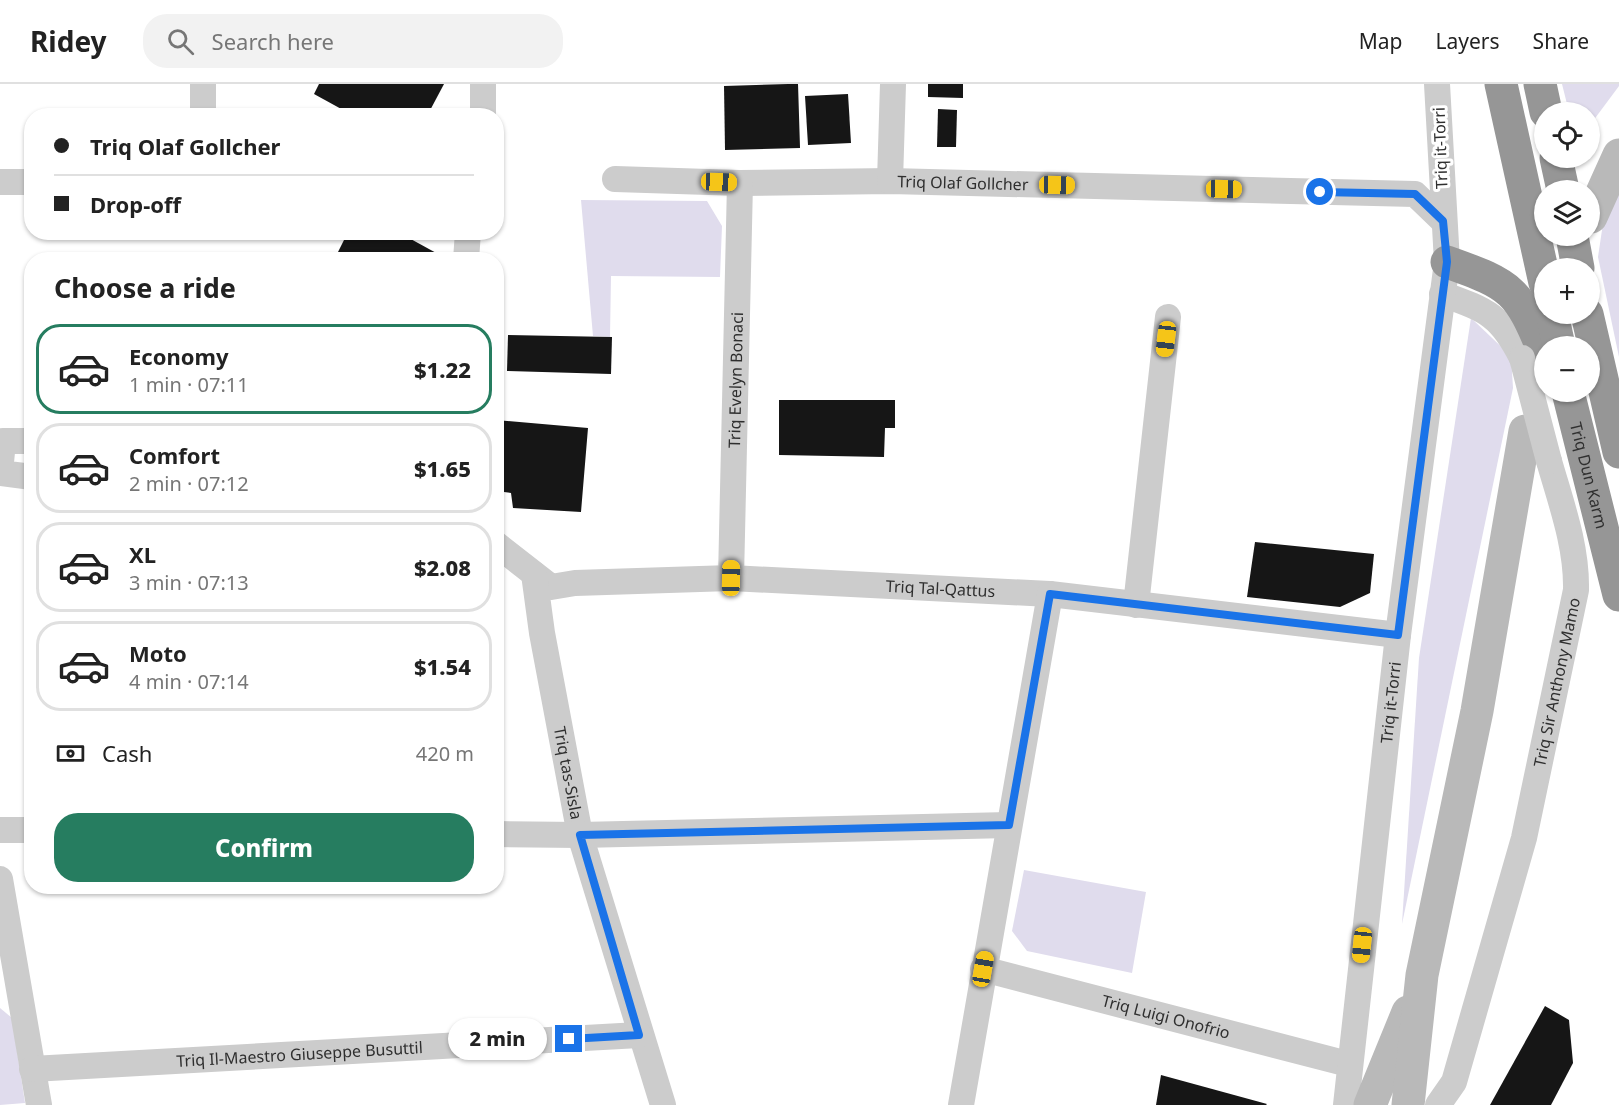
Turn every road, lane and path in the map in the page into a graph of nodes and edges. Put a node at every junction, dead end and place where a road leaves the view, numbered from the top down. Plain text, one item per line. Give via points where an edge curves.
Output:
1 (203, 84) edge
2 (483, 84) edge
3 (893, 84) edge
4 (1437, 84) edge
5 (1501, 84) edge
6 (1540, 84) edge
7 (1544, 102) edge
8 (203, 108) edge
9 (483, 108) edge
10 (1619, 155) edge
11 (615, 179) dead end
12 (890, 181) junction
13 (0, 182) edge
14 (24, 182) edge
15 (740, 183) junction
16 (1600, 190) edge
17 (1443, 221) junction
18 (1540, 258) edge
19 (1447, 262) junction
20 (1442, 294) junction
21 (1168, 317) dead end
22 (1589, 324) edge
23 (1533, 357) edge
24 (1563, 402) edge
25 (1571, 402) edge
26 (1526, 431) dead end
27 (24, 441) edge
28 (1581, 450) junction
29 (1619, 452) edge
30 (0, 473) edge
31 (24, 476) edge
32 (504, 550) edge
33 (534, 574) junction
34 (731, 578) junction
35 (1050, 594) junction
36 (1619, 594) edge
37 (1136, 605) junction
38 (1398, 635) junction
39 (1009, 825) junction
40 (0, 830) edge
41 (24, 830) edge
42 (504, 834) edge
43 (580, 835) junction
44 (0, 879) edge
45 (983, 969) junction
46 (1422, 975) junction
47 (10, 987) edge
48 (639, 1035) junction
49 (1348, 1064) junction
50 (32, 1068) junction
51 (39, 1105) edge
52 (663, 1105) edge
53 (961, 1105) edge
54 (1346, 1105) edge
55 (1370, 1105) edge
56 (1408, 1105) edge
57 (1438, 1105) edge

1 - 8 street
2 - 9 street
3 - 12 street
4 - 17 street, Triq it-Torri
5 - 18 highway
6 - 7 highway
10 - 16 main road
11 - 15 street, Triq Olaf Gollcher
12 - 15 street, Triq Olaf Gollcher
12 - 17 street, Triq Olaf Gollcher via 1415,194
13 - 14 street
15 - 34 street, Triq Evelyn Bonaci
17 - 19 street, Triq it-Torri
19 - 20 street, Triq it-Torri
19 - 23 highway via 1489,276 1514,293 1531,321
20 - 23 street, Triq Sir Anthony Mamo via 1486,310
20 - 38 street, Triq it-Torri
21 - 37 street
22 - 29 highway
23 - 57 street, Triq Sir Anthony Mamo, bridge via 1549,461 1572,544 1576,590 1524,838 1454,1082
24 - 28 highway
25 - 28 highway, Triq Dun Karm
26 - 46 main road via 1477,711
27 - 30 street via 3,441
28 - 36 highway, Triq Dun Karm
30 - 31 street
32 - 33 street, Triq Tal-Qattus
33 - 34 street, Triq Tal-Qattus via 551,587
33 - 43 street, Triq tas-Sisla
34 - 35 street, Triq Tal-Qattus
35 - 37 street, Triq Tal-Qattus
35 - 39 street
37 - 38 street, Triq Tal-Qattus
38 - 49 street, Triq it-Torri
39 - 43 street
39 - 45 street
40 - 41 street
42 - 43 street
43 - 48 street, Triq tas-Sisla
44 - 47 street
45 - 49 street, Triq Luigi Onofrio
45 - 53 street
46 - 55 main road
46 - 56 main road
47 - 50 street
48 - 50 street, Triq Il-Maestro Giuseppe Busuttil
48 - 52 street, Triq tas-Sisla
49 - 54 street, Triq it-Torri
50 - 51 street

